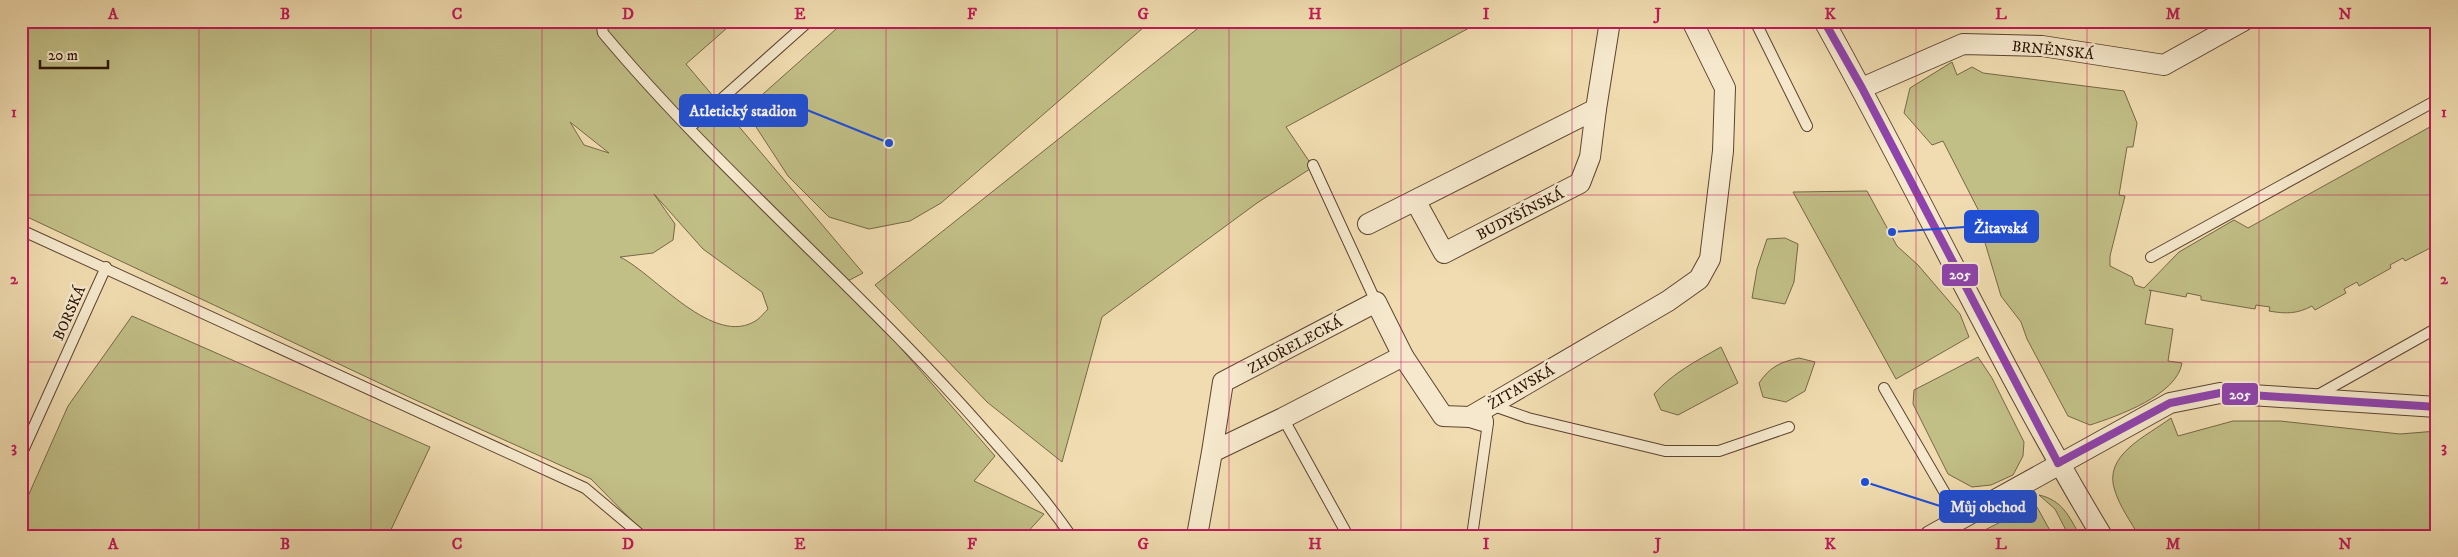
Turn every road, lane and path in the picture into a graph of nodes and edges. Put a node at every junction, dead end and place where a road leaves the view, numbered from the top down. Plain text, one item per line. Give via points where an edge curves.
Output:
1 (601, 21) edge
2 (810, 21) edge
3 (1610, 21) edge
4 (1692, 21) edge
5 (1755, 21) edge
6 (1824, 21) edge
7 (2243, 21) edge
8 (1862, 88) junction
9 (2437, 100) edge
10 (1596, 109) junction
11 (1807, 126) dead end
12 (689, 128) junction
13 (1313, 165) dead end
14 (1416, 202) junction
15 (1368, 224) dead end
16 (21, 230) edge
17 (2151, 256) dead end
18 (106, 267) junction
19 (1376, 302) junction
20 (2437, 328) edge
21 (1403, 356) junction
22 (1884, 388) dead end
23 (2311, 399) junction
24 (2437, 406) edge
25 (1483, 415) junction
26 (1284, 418) junction
27 (1789, 427) dead end
28 (1212, 452) junction
29 (21, 455) edge
30 (2058, 463) junction
31 (1960, 518) junction
32 (642, 536) edge
33 (1071, 536) edge
34 (1197, 536) edge
35 (1348, 536) edge
36 (1472, 536) edge
37 (1930, 536) edge
38 (2102, 536) edge

1 - 12 lane via 603,33
2 - 12 lane
3 - 10 street, BUDYŠÍNSKÁ
4 - 25 street, ŽITAVSKÁ via 1725,88 1723,151 1710,259 1699,279 1668,301
5 - 11 lane
6 - 8 street
7 - 8 street, BRNĚNSKÁ via 2164,65 2042,46 1963,44
8 - 30 street
9 - 17 lane
10 - 14 street
10 - 14 street, BUDYŠÍNSKÁ via 1590,157 1580,182 1444,253
12 - 33 lane via 927,365 1049,504
13 - 19 lane
14 - 15 street
16 - 18 lane
18 - 29 lane, BORSKÁ
18 - 32 lane via 585,488
19 - 21 street
19 - 28 street, ZHOŘELECKÁ via 1222,382
20 - 23 lane
21 - 25 street via 1444,416
21 - 26 street
22 - 31 lane
23 - 24 street
23 - 30 street via 2220,393 2170,403
25 - 27 lane via 1528,418 1665,451 1719,451
25 - 36 lane
26 - 28 street
26 - 35 lane
28 - 34 street, ZHOŘELECKÁ
30 - 31 street
30 - 38 street
31 - 37 street

